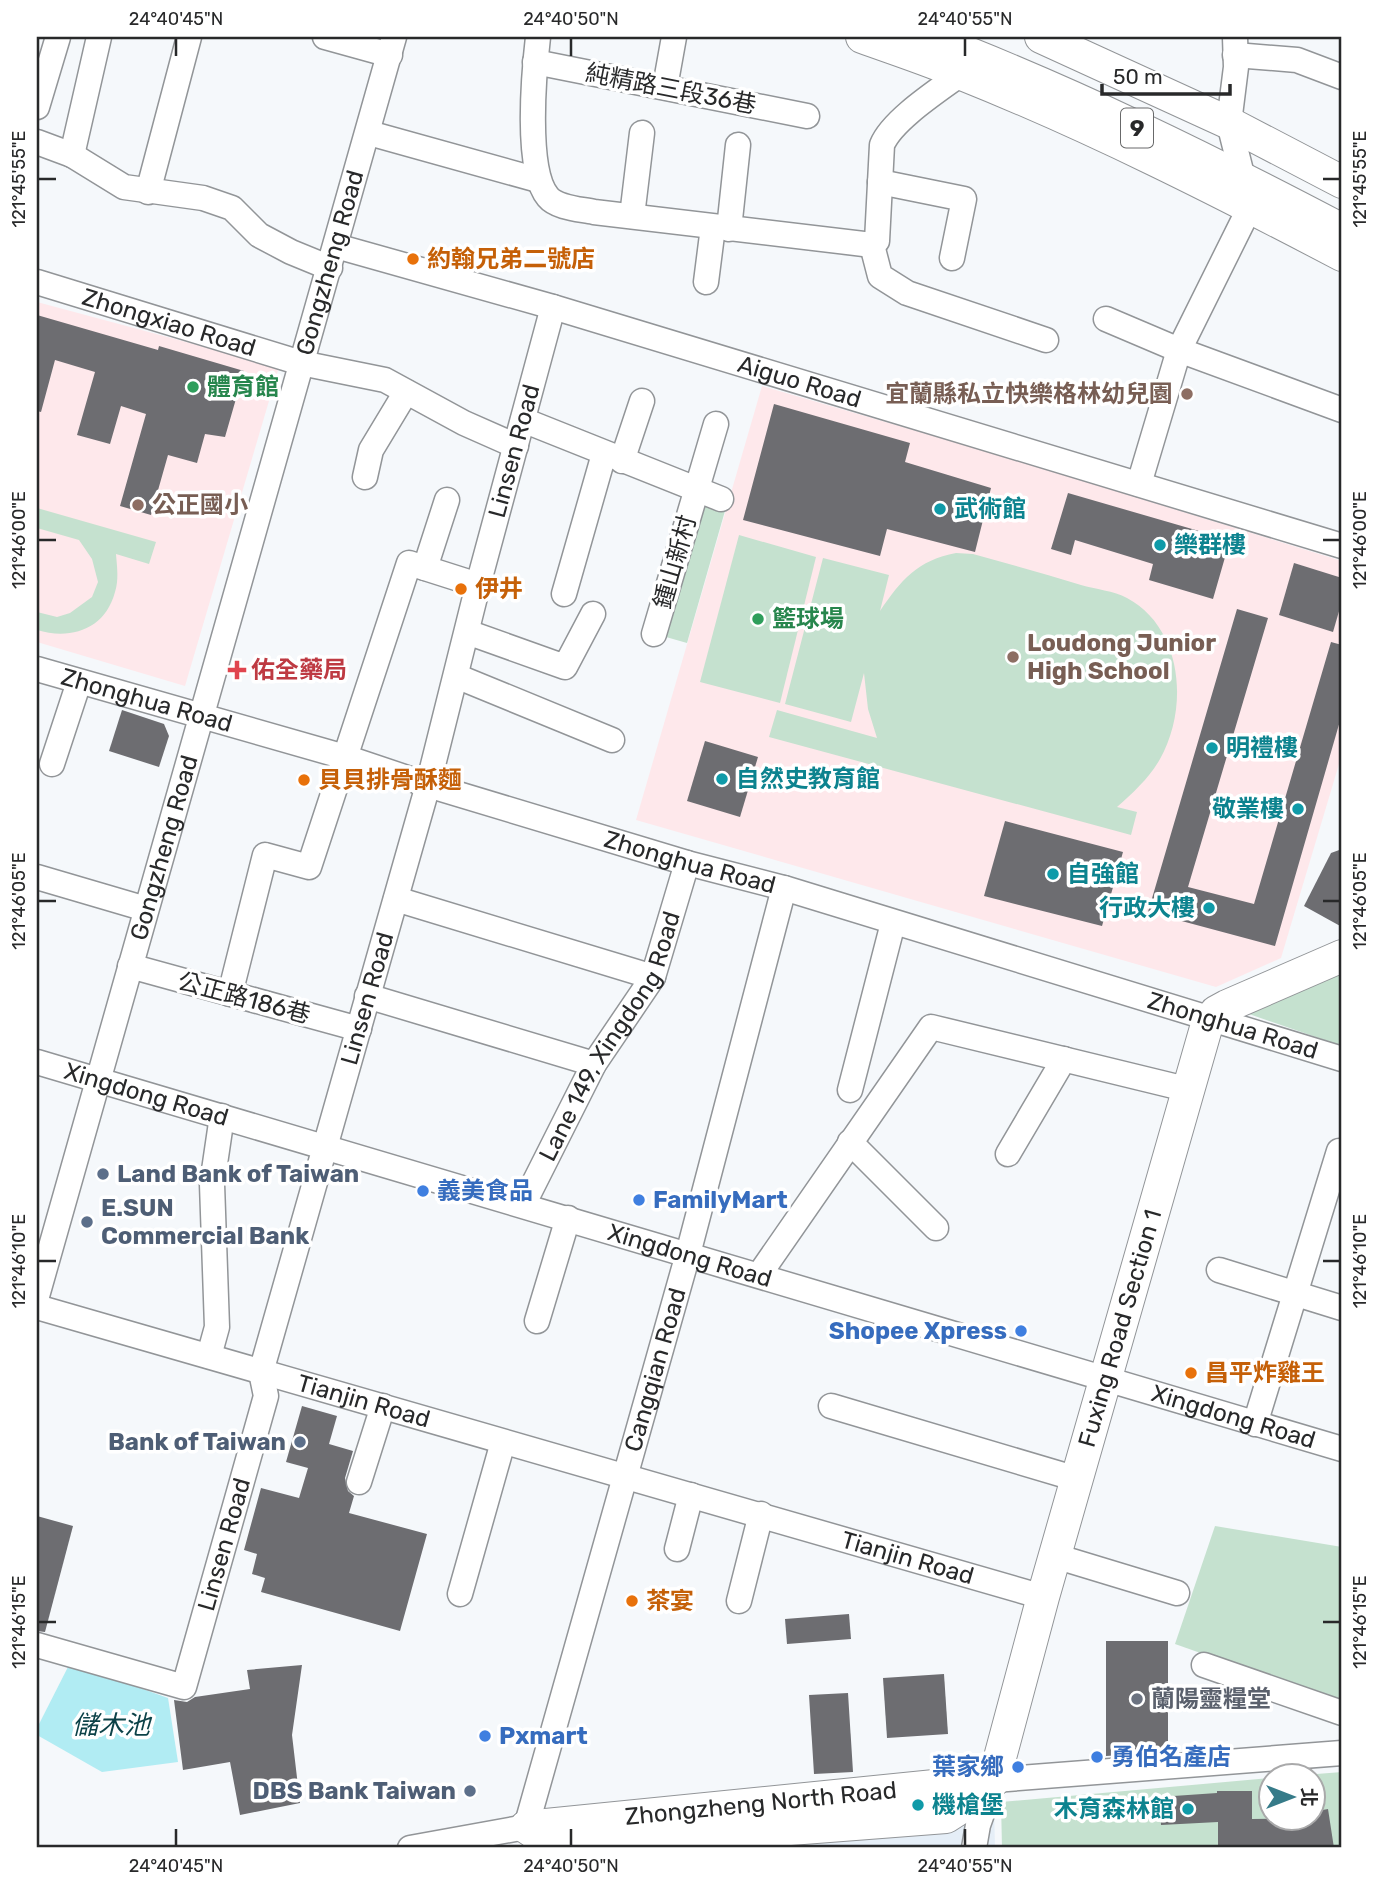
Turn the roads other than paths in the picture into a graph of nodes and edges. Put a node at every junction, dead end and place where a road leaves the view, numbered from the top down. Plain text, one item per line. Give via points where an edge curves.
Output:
1 (58, 37) edge
2 (99, 37) edge
3 (190, 37) edge
4 (325, 37) edge
5 (538, 37) edge
6 (674, 37) edge
7 (862, 37) edge
8 (927, 37) edge
9 (976, 37) edge
10 (1041, 37) edge
11 (392, 46) edge
12 (1235, 46) edge
13 (535, 62) junction
14 (962, 73) junction
15 (1342, 77) edge
16 (665, 87) junction
17 (37, 107) edge
18 (807, 116) dead end
19 (1229, 123) junction
20 (369, 133) junction
21 (642, 133) dead end
22 (37, 142) edge
23 (738, 145) dead end
24 (72, 155) junction
25 (538, 180) junction
26 (1243, 180) junction
27 (880, 182) junction
28 (1342, 182) edge
29 (148, 192) junction
30 (1342, 209) edge
31 (632, 216) junction
32 (721, 228) junction
33 (1342, 230) edge
34 (872, 246) junction
35 (1342, 255) edge
36 (333, 257) junction
37 (952, 258) dead end
38 (37, 282) edge
39 (706, 282) dead end
40 (553, 307) junction
41 (1106, 319) dead end
42 (1046, 340) dead end
43 (1179, 350) junction
44 (301, 363) junction
45 (406, 392) junction
46 (642, 401) dead end
47 (1342, 410) edge
48 (523, 421) junction
49 (716, 424) dead end
50 (516, 446) junction
51 (613, 457) junction
52 (365, 477) dead end
53 (1139, 484) junction
54 (695, 489) junction
55 (720, 499) dead end
56 (447, 500) dead end
57 (1342, 546) edge
58 (425, 568) junction
59 (478, 584) junction
60 (564, 594) dead end
61 (593, 614) dead end
62 (467, 632) junction
63 (654, 634) dead end
64 (37, 669) edge
65 (456, 676) junction
66 (79, 682) junction
67 (200, 718) junction
68 (612, 740) dead end
69 (345, 757) junction
70 (52, 764) dead end
71 (428, 785) junction
72 (687, 863) junction
73 (37, 877) edge
74 (784, 888) junction
75 (396, 899) junction
76 (145, 909) junction
77 (893, 923) junction
78 (1342, 956) edge
79 (130, 966) junction
80 (653, 976) junction
81 (230, 994) junction
82 (367, 996) junction
83 (1211, 1019) junction
84 (359, 1029) junction
85 (1064, 1059) junction
86 (1342, 1059) edge
87 (37, 1062) edge
88 (594, 1064) junction
89 (97, 1080) junction
90 (850, 1090) dead end
91 (1190, 1090) junction
92 (222, 1116) junction
93 (850, 1142) junction
94 (326, 1147) junction
95 (1339, 1151) dead end
96 (1008, 1154) dead end
97 (523, 1205) junction
98 (568, 1219) junction
99 (936, 1228) dead end
100 (688, 1254) junction
101 (1219, 1270) dead end
102 (759, 1275) junction
103 (1295, 1294) junction
104 (37, 1296) edge
105 (37, 1307) edge
106 (1342, 1308) edge
107 (537, 1321) dead end
108 (209, 1356) junction
109 (261, 1372) junction
110 (1107, 1378) junction
111 (383, 1406) junction
112 (831, 1406) dead end
113 (1255, 1424) junction
114 (503, 1442) junction
115 (1342, 1449) edge
116 (625, 1476) junction
117 (1077, 1479) junction
118 (359, 1482) dead end
119 (691, 1495) junction
120 (761, 1514) junction
121 (677, 1549) dead end
122 (1055, 1556) junction
123 (1177, 1593) dead end
124 (460, 1594) dead end
125 (1043, 1597) junction
126 (739, 1601) dead end
127 (37, 1645) edge
128 (1204, 1665) dead end
129 (1342, 1713) edge
130 (1342, 1753) edge
131 (995, 1780) junction
132 (523, 1838) edge
133 (410, 1848) edge
134 (974, 1848) edge

1 - 17 street
2 - 24 street
3 - 29 street
4 - 11 street
5 - 13 street
6 - 16 street
7 - 14 main road
8 - 26 main road, 9 via 1012,69
9 - 26 main road, 9 via 1016,53
10 - 19 main road
11 - 20 street, Gongzheng Road
12 - 15 street via 1297,60
12 - 19 street
13 - 16 street, 純精路三段36巷
13 - 25 street via 532,111
14 - 26 main road via 1099,134
14 - 27 street via 886,135
16 - 18 street, 純精路三段36巷
19 - 26 street
19 - 28 main road
20 - 25 street
20 - 36 street, Gongzheng Road
21 - 31 street
22 - 24 street, Aiguo Road
23 - 32 street
24 - 29 street, Aiguo Road via 124,187
25 - 31 street via 549,198 559,204
26 - 30 main road, 9
26 - 33 main road, 9
26 - 35 main road
26 - 43 street
27 - 34 street via 877,241
27 - 37 street via 964,199
29 - 36 street, Aiguo Road via 203,198 232,208 259,234 291,252
31 - 32 street
32 - 34 street
32 - 39 street
34 - 42 street via 880,276 907,293
36 - 40 street, Aiguo Road
36 - 44 street, Gongzheng Road
38 - 44 street, Zhongxiao Road
40 - 48 street, Linsen Road
40 - 53 street, Aiguo Road
41 - 43 street
43 - 47 street
43 - 53 street
44 - 45 street, Zhongxiao Road via 385,380
44 - 67 street, Gongzheng Road
45 - 50 street, Zhongxiao Road
45 - 52 street via 371,450
46 - 51 street
48 - 50 street, Linsen Road
48 - 51 street
49 - 54 street, 鍾山新村
50 - 59 street, Linsen Road
51 - 54 street
51 - 60 street
53 - 57 street, Aiguo Road
54 - 55 street
54 - 63 street, 鍾山新村
56 - 58 street
58 - 59 street
58 - 69 street via 409,563
59 - 62 street, Linsen Road
61 - 62 street via 565,667
62 - 65 street, Linsen Road
64 - 66 street, Zhonghua Road
65 - 68 street
65 - 71 street, Linsen Road
66 - 67 street, Zhonghua Road
66 - 70 street
67 - 69 street, Zhonghua Road
67 - 76 street, Gongzheng Road
69 - 71 street, Zhonghua Road
69 - 81 street via 309,867 265,855
71 - 72 street, Zhonghua Road
71 - 75 street, Linsen Road
72 - 74 street, Zhonghua Road
72 - 80 street, Lane 149, Xingdong Road
73 - 76 street
74 - 77 street, Zhonghua Road
74 - 100 street, Cangqian Road
75 - 80 street
75 - 82 street, Linsen Road
76 - 79 street, Gongzheng Road
77 - 83 street, Zhonghua Road
77 - 90 street
78 - 83 main road via 1227,1006
79 - 81 street, 公正路186巷
79 - 89 street, Gongzheng Road
80 - 88 street, Lane 149, Xingdong Road
81 - 84 street, 公正路186巷
82 - 84 street, Linsen Road
82 - 88 street
83 - 86 street, Zhonghua Road
83 - 91 main road, Fuxing Road Section 1
84 - 94 street, Linsen Road
85 - 91 street
85 - 93 street via 931,1027
85 - 96 street
87 - 89 street, Xingdong Road
88 - 97 street, Lane 149, Xingdong Road
89 - 92 street, Xingdong Road
89 - 104 street, Gongzheng Road
91 - 110 main road, Fuxing Road Section 1
92 - 94 street, Xingdong Road
92 - 108 street via 212,1184 217,1327
93 - 99 street
93 - 102 street
94 - 97 street, Xingdong Road
94 - 109 street, Linsen Road
95 - 103 street
97 - 98 street, Xingdong Road
98 - 100 street, Xingdong Road
98 - 107 street
100 - 102 street, Xingdong Road
100 - 116 street, Cangqian Road
101 - 103 street
102 - 110 street, Xingdong Road
103 - 106 street
103 - 113 street
105 - 108 street, Tianjin Road
108 - 109 street, Tianjin Road
109 - 111 street, Tianjin Road
109 - 127 street, Linsen Road via 266,1396 184,1687
110 - 113 street, Xingdong Road
110 - 117 main road, Fuxing Road Section 1
111 - 114 street, Tianjin Road
111 - 118 street
112 - 117 street
113 - 115 street, Xingdong Road
114 - 116 street, Tianjin Road
114 - 124 street
116 - 119 street, Tianjin Road
116 - 132 street, Cangqian Road
117 - 122 main road, Fuxing Road Section 1
119 - 120 street, Tianjin Road
119 - 121 street
120 - 125 street, Tianjin Road
120 - 126 street
122 - 123 street
122 - 125 main road, Fuxing Road Section 1
125 - 131 main road, Fuxing Road Section 1
128 - 129 street
130 - 131 street, Zhongzheng North Road
131 - 132 main road, Zhongzheng North Road
131 - 134 street
132 - 133 street, Zhongzheng North Road

